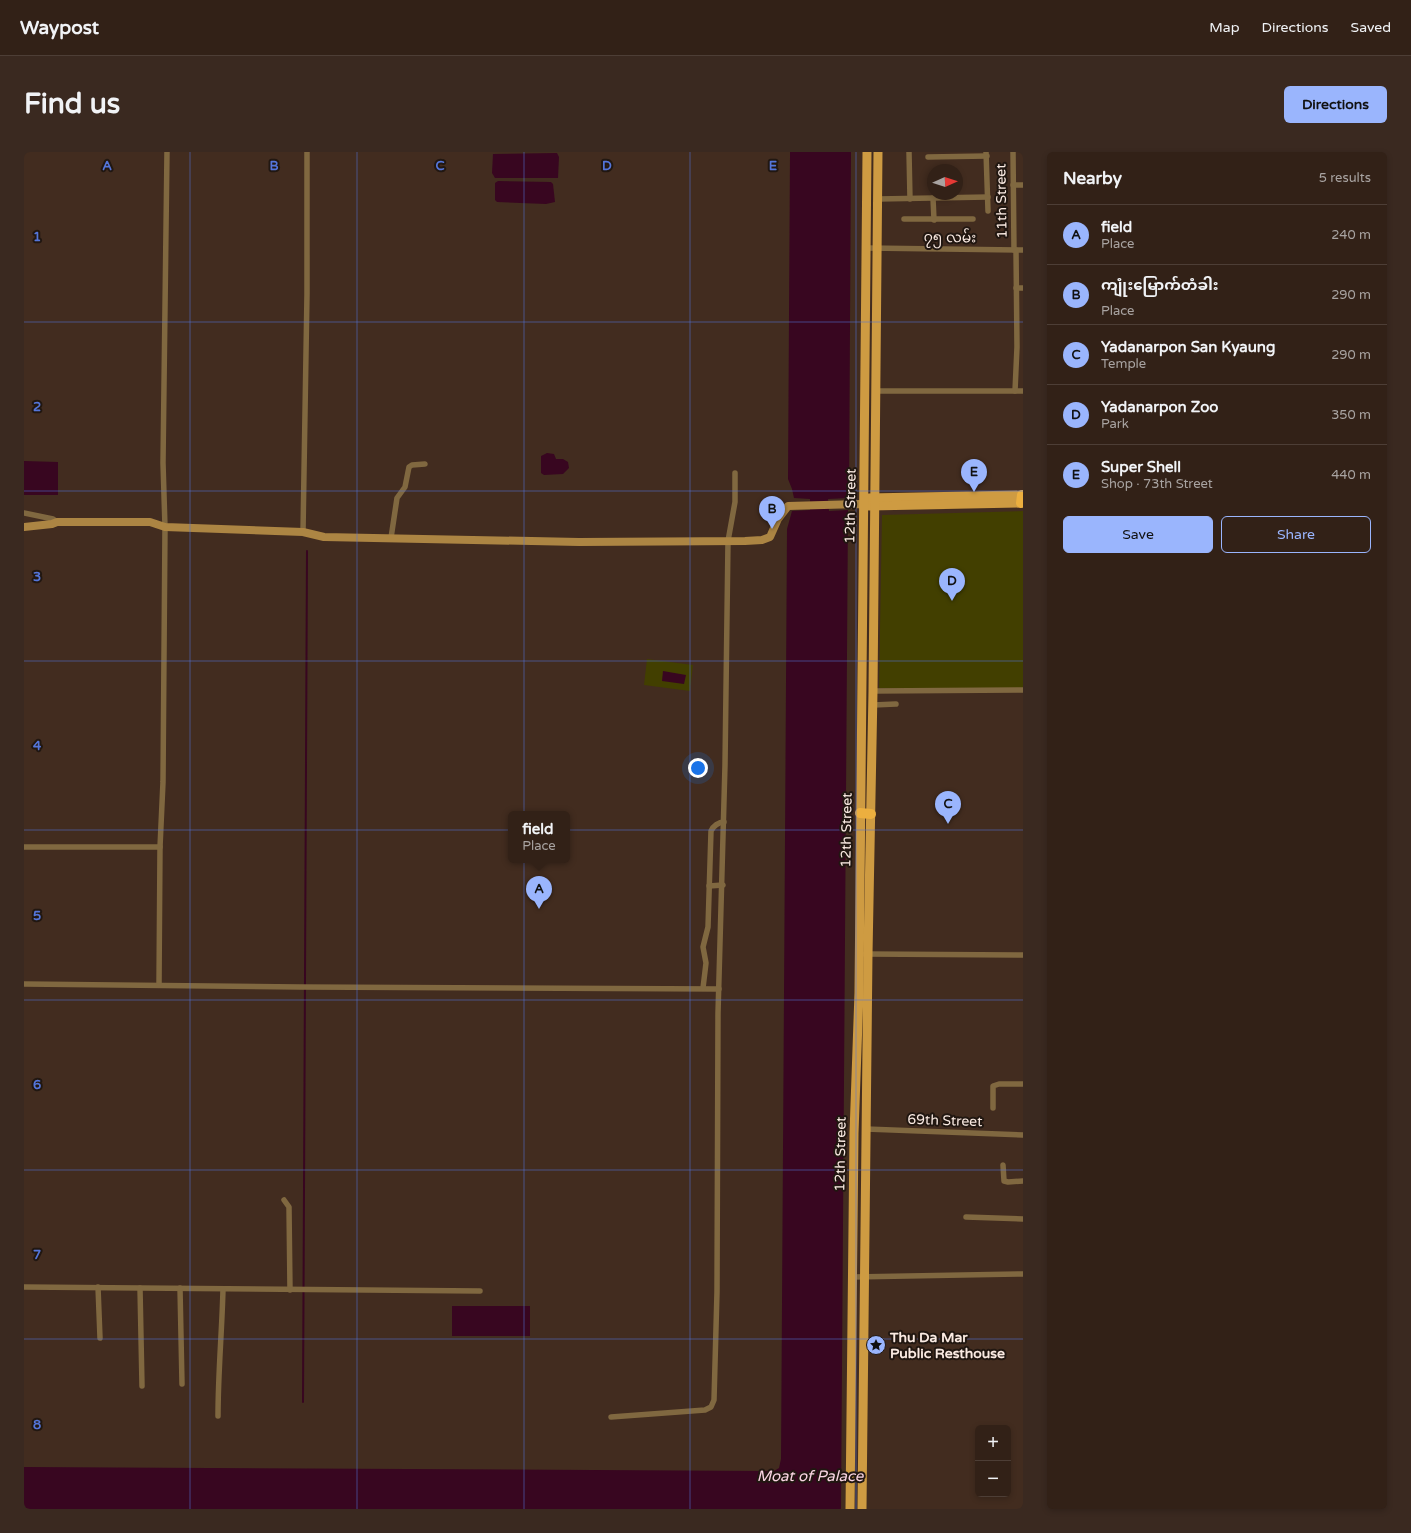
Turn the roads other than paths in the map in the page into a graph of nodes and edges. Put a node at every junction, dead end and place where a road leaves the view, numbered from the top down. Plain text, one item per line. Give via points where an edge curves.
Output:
1 (167, 152) edge
2 (307, 152) edge
3 (867, 152) edge
4 (878, 152) edge
5 (910, 152) edge
6 (1012, 152) edge
7 (986, 154) edge
8 (928, 157) dead end
9 (1013, 185) junction
10 (1023, 185) edge
11 (963, 197) edge
12 (988, 197) junction
13 (910, 198) junction
14 (927, 198) edge
15 (878, 199) junction
16 (933, 200) edge
17 (988, 211) dead end
18 (904, 219) dead end
19 (972, 219) dead end
20 (934, 220) junction
21 (867, 248) junction
22 (878, 248) junction
23 (1015, 250) junction
24 (1023, 250) edge
25 (1016, 288) junction
26 (1023, 288) edge
27 (1020, 314) edge
28 (1020, 347) edge
29 (876, 391) junction
30 (1015, 391) junction
31 (1023, 391) edge
32 (426, 464) dead end
33 (735, 473) dead end
34 (1022, 499) edge
35 (875, 502) junction
36 (859, 503) junction
37 (24, 513) edge
38 (57, 522) junction
39 (165, 526) junction
40 (24, 527) edge
41 (303, 532) junction
42 (391, 538) junction
43 (728, 541) junction
44 (1023, 690) edge
45 (873, 691) junction
46 (896, 704) dead end
47 (873, 705) junction
48 (866, 814) junction
49 (724, 822) junction
50 (24, 847) edge
51 (160, 847) junction
52 (723, 885) junction
53 (709, 886) junction
54 (863, 954) junction
55 (1023, 955) edge
56 (24, 984) edge
57 (159, 985) junction
58 (703, 988) junction
59 (719, 989) junction
60 (1023, 1084) edge
61 (994, 1108) dead end
62 (866, 1129) junction
63 (1023, 1135) edge
64 (1003, 1165) dead end
65 (1023, 1181) edge
66 (284, 1200) dead end
67 (966, 1217) dead end
68 (1023, 1219) edge
69 (1023, 1274) edge
70 (853, 1276) junction
71 (865, 1276) junction
72 (24, 1287) edge
73 (98, 1287) junction
74 (140, 1288) junction
75 (180, 1288) junction
76 (223, 1289) junction
77 (290, 1290) junction
78 (480, 1291) dead end
79 (100, 1338) dead end
80 (182, 1384) dead end
81 (142, 1386) dead end
82 (218, 1416) dead end
83 (611, 1417) dead end
84 (850, 1509) edge
85 (862, 1509) edge

1 - 39 street via 163,463
2 - 41 street
3 - 21 main road, 12th Street
4 - 15 main road, 12th Street
5 - 13 street
6 - 9 street, 11th Street
7 - 8 street
7 - 12 street
9 - 10 street
9 - 23 street, 11th Street
11 - 12 street
12 - 17 street
13 - 14 street
13 - 15 street
15 - 22 main road, 12th Street
16 - 20 street
18 - 20 street
19 - 20 street
21 - 22 street, ၇၅ လမ်း
21 - 36 main road, 12th Street
22 - 23 street, ၇၅ လမ်း
22 - 29 main road, 12th Street
23 - 24 street, ၇၅ လမ်း
23 - 25 street, 11th Street
25 - 26 street
25 - 27 street, 11th Street
27 - 28 street, 11th Street
28 - 30 street, 11th Street
29 - 30 street
29 - 35 main road, 12th Street
30 - 31 street
32 - 42 street via 409,466 405,487 397,498
33 - 43 street
34 - 35 main road
35 - 36 main road
35 - 45 main road, 12th Street
36 - 43 street via 790,506 781,513 770,537 750,541
36 - 48 main road, 12th Street
37 - 38 street
38 - 39 street via 150,522
38 - 40 street
39 - 41 street
39 - 51 street
41 - 42 street via 324,537
42 - 43 street via 579,542
43 - 49 street
44 - 45 street
45 - 47 main road, 12th Street
46 - 47 street
47 - 48 main road, 12th Street
48 - 54 main road, 12th Street
49 - 52 street
49 - 53 street via 714,826 711,831
50 - 51 street
51 - 57 street
52 - 53 street
52 - 59 street
53 - 58 street via 708,927 703,947 706,963
54 - 55 street
54 - 62 main road, 12th Street
54 - 70 main road, 12th Street via 854,1133
56 - 57 street
57 - 58 street
58 - 59 street
59 - 83 street via 714,1400 711,1407 705,1410
60 - 61 street via 993,1086
62 - 63 street, 69th Street
62 - 71 main road, 12th Street
64 - 65 street via 1004,1181
66 - 77 street via 289,1207
67 - 68 street
69 - 71 street
70 - 71 street
70 - 84 main road, 12th Street
71 - 85 main road, 12th Street
72 - 73 street
73 - 74 street
73 - 79 street
74 - 75 street
74 - 81 street
75 - 76 street
75 - 80 street
76 - 77 street
76 - 82 street
77 - 78 street

